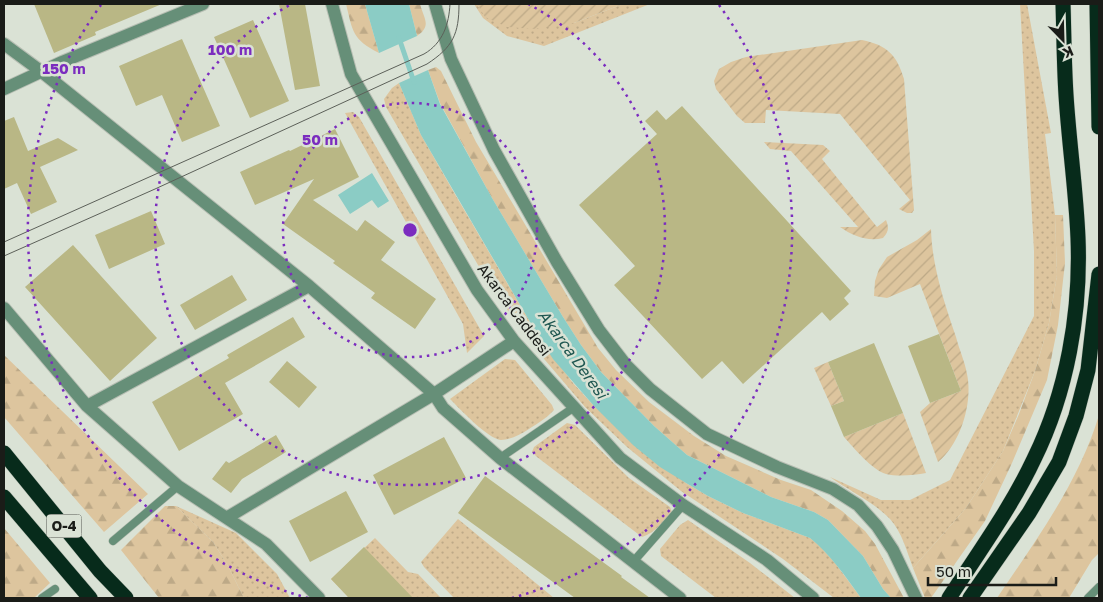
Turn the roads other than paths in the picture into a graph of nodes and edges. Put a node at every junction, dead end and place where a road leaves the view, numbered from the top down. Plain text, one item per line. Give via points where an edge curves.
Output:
1 (203, 4) edge
2 (332, 4) edge
3 (435, 4) edge
4 (1063, 4) edge
5 (1097, 4) edge
6 (4, 44) edge
7 (42, 72) junction
8 (4, 89) edge
9 (1099, 127) edge
10 (1099, 274) edge
11 (309, 286) junction
12 (4, 308) edge
13 (514, 342) junction
14 (434, 394) junction
15 (87, 406) junction
16 (573, 408) junction
17 (4, 453) edge
18 (500, 458) junction
19 (178, 486) junction
20 (4, 497) edge
21 (683, 505) junction
22 (228, 518) junction
23 (113, 541) dead end
24 (633, 562) junction
25 (1099, 587) edge
26 (55, 589) dead end
27 (42, 598) edge
28 (90, 598) edge
29 (126, 598) edge
30 (320, 598) edge
31 (680, 598) edge
32 (812, 598) edge
33 (916, 598) edge
34 (949, 598) edge
35 (970, 598) edge
36 (1088, 598) edge

1 - 7 street
2 - 13 street, Akarca Caddesi via 351,74 476,290
3 - 33 street via 449,52 494,150 557,262 599,330 626,365 650,389 707,434 832,489 858,505 893,550
4 - 34 highway via 1066,94 1078,239 1077,303 1072,337 1061,389 1034,459 1013,500
5 - 9 highway
6 - 7 street
7 - 8 street
7 - 11 street
10 - 35 highway via 1088,370 1059,462 1029,513
11 - 14 street
11 - 15 street
12 - 15 street
13 - 14 street
13 - 16 street, Akarca Caddesi
14 - 18 street via 443,408
14 - 22 street
15 - 19 street
16 - 18 lane
16 - 21 street, Akarca Caddesi via 620,458
17 - 29 highway, O-4 via 100,571
18 - 24 street
19 - 22 street
19 - 23 lane
20 - 28 highway, O-4
21 - 24 lane
21 - 32 street, Akarca Caddesi via 767,560
22 - 30 street via 266,544
24 - 31 street
25 - 36 lane
26 - 27 lane

